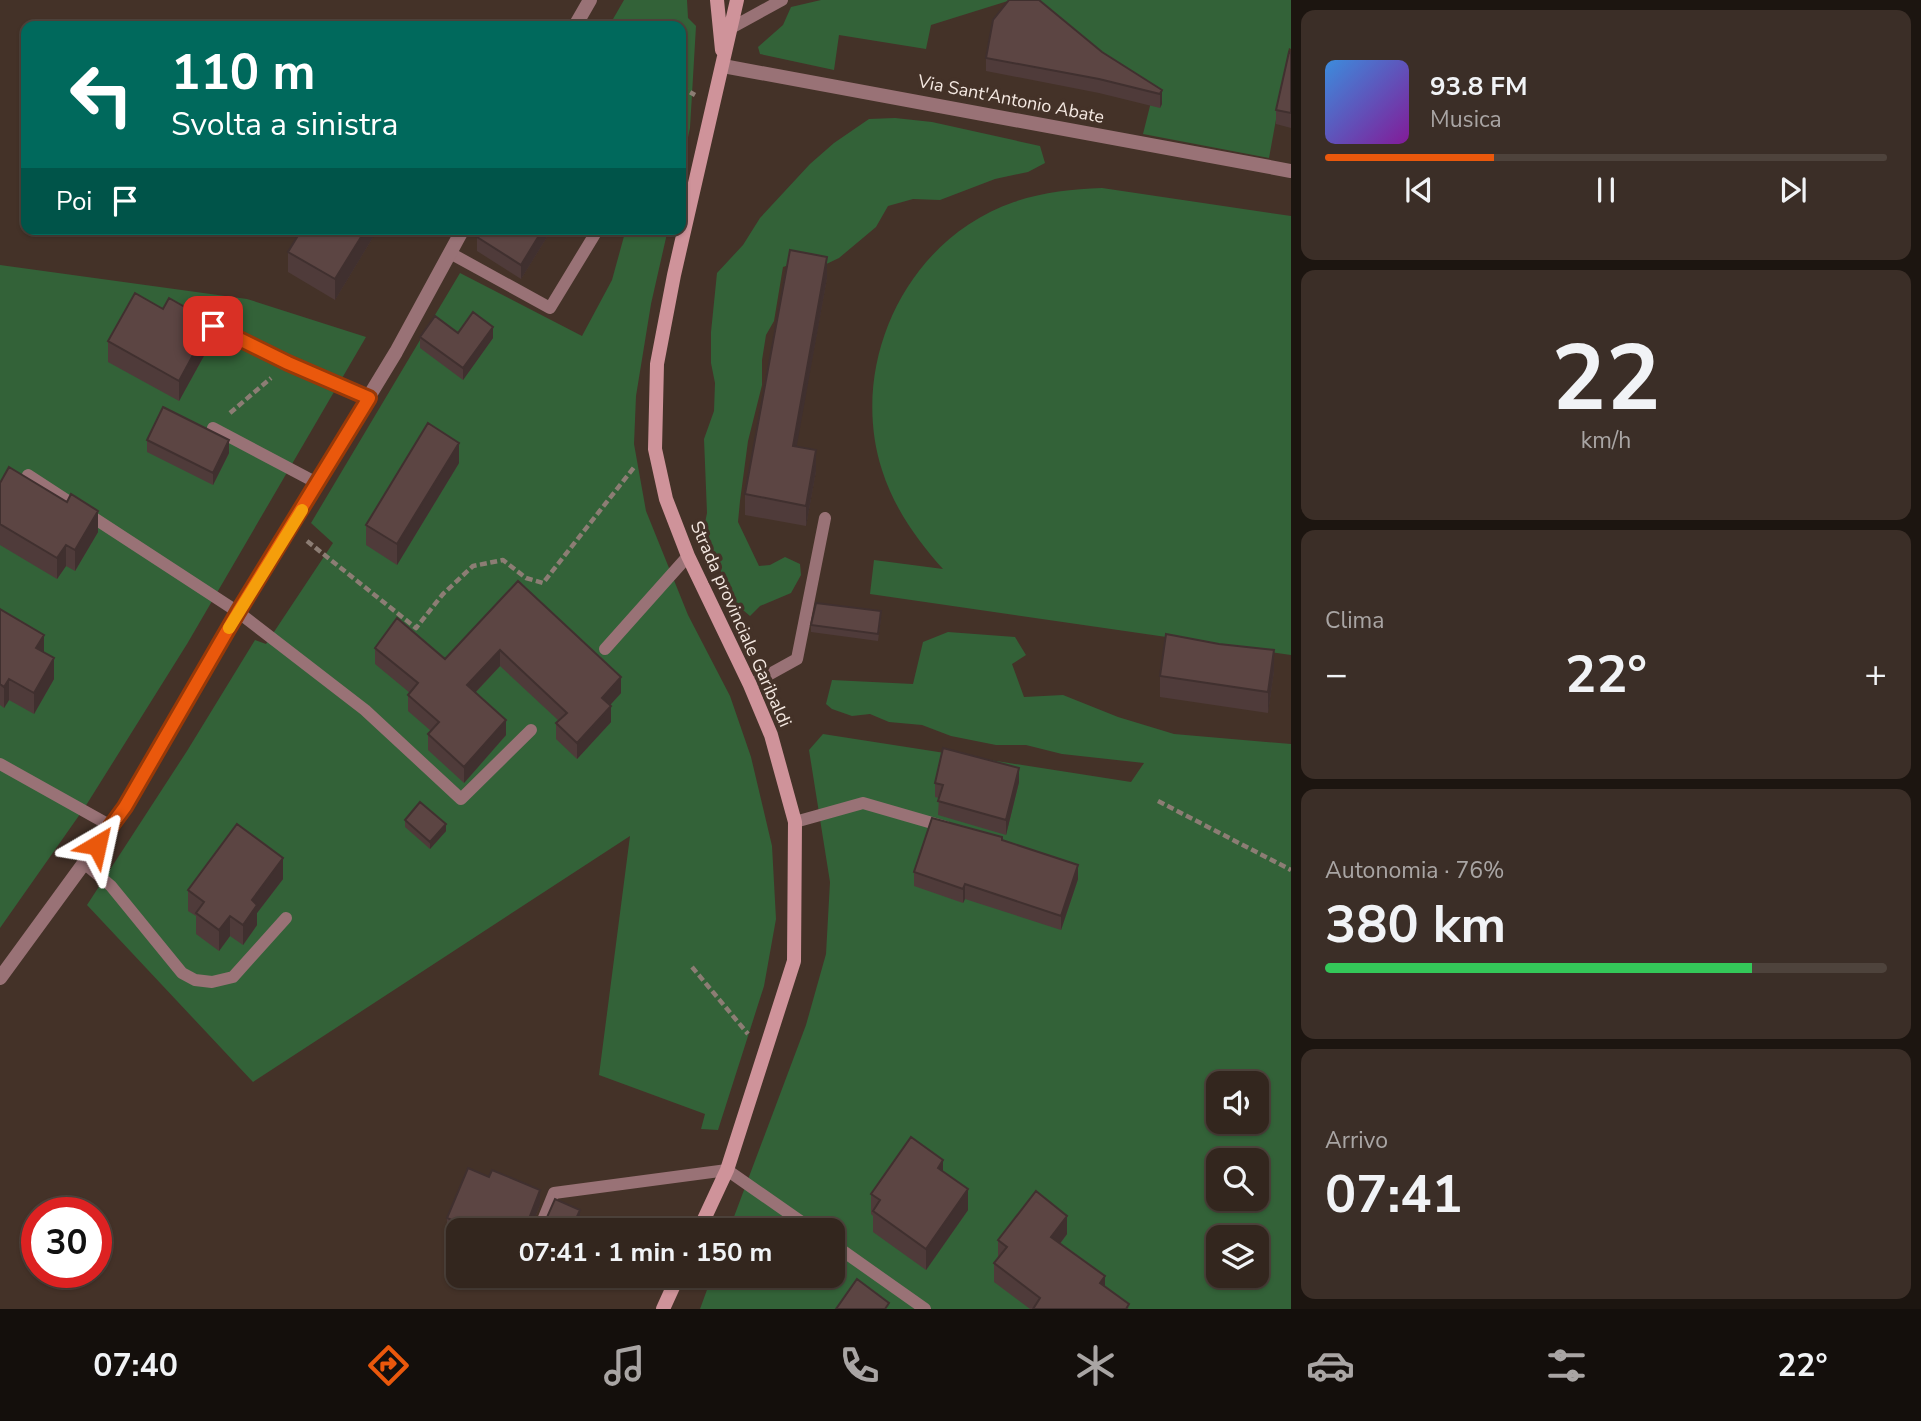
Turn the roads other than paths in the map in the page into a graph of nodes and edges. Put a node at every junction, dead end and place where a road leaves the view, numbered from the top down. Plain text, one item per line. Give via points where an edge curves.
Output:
1 (590, 0) edge
2 (717, 0) edge
3 (737, 0) edge
4 (782, 0) edge
5 (578, 21) edge
6 (731, 28) junction
7 (723, 66) junction
8 (1291, 171) edge
9 (686, 224) edge
10 (460, 235) edge
11 (594, 235) edge
12 (683, 235) edge
13 (450, 253) junction
14 (213, 326) dead end
15 (369, 398) junction
16 (213, 428) road end
17 (28, 475) edge
18 (317, 484) junction
19 (825, 518) dead end
20 (688, 556) junction
21 (238, 612) junction
22 (605, 649) dead end
23 (750, 685) junction
24 (531, 730) dead end
25 (0, 764) edge
26 (795, 822) junction
27 (111, 827) junction
28 (964, 832) edge
29 (84, 863) junction
30 (286, 918) dead end
31 (0, 978) edge
32 (727, 1170) junction
33 (544, 1218) edge
34 (705, 1218) edge
35 (796, 1218) edge
36 (845, 1252) edge
37 (673, 1288) edge
38 (663, 1309) edge
39 (925, 1309) edge

1 - 5 street
2 - 7 main road, Strada provinciale Garibaldi
3 - 6 main road, Strada provinciale Garibaldi
4 - 6 lane
6 - 7 main road, Strada provinciale Garibaldi
7 - 8 street, Via Sant'Antonio Abate
7 - 9 main road, Strada provinciale Garibaldi
10 - 13 street
11 - 13 lane via 550,308
12 - 20 main road, Strada provinciale Garibaldi via 660,352 655,449 666,499
13 - 15 street
14 - 15 lane
15 - 18 street
16 - 18 lane
17 - 21 lane
18 - 21 street
19 - 23 lane via 797,659
20 - 22 lane
20 - 23 main road, Strada provinciale Garibaldi
21 - 24 lane via 365,710 461,799
21 - 27 street
23 - 26 main road, Strada provinciale Garibaldi via 771,735
25 - 27 lane
26 - 28 lane via 863,803
26 - 32 main road, Strada provinciale Garibaldi via 794,961
27 - 29 street
29 - 30 lane via 111,886 182,973 195,980 233,977
29 - 31 street
32 - 33 lane via 554,1193
32 - 34 main road, Strada provinciale Garibaldi
32 - 35 lane
36 - 39 lane
37 - 38 main road

